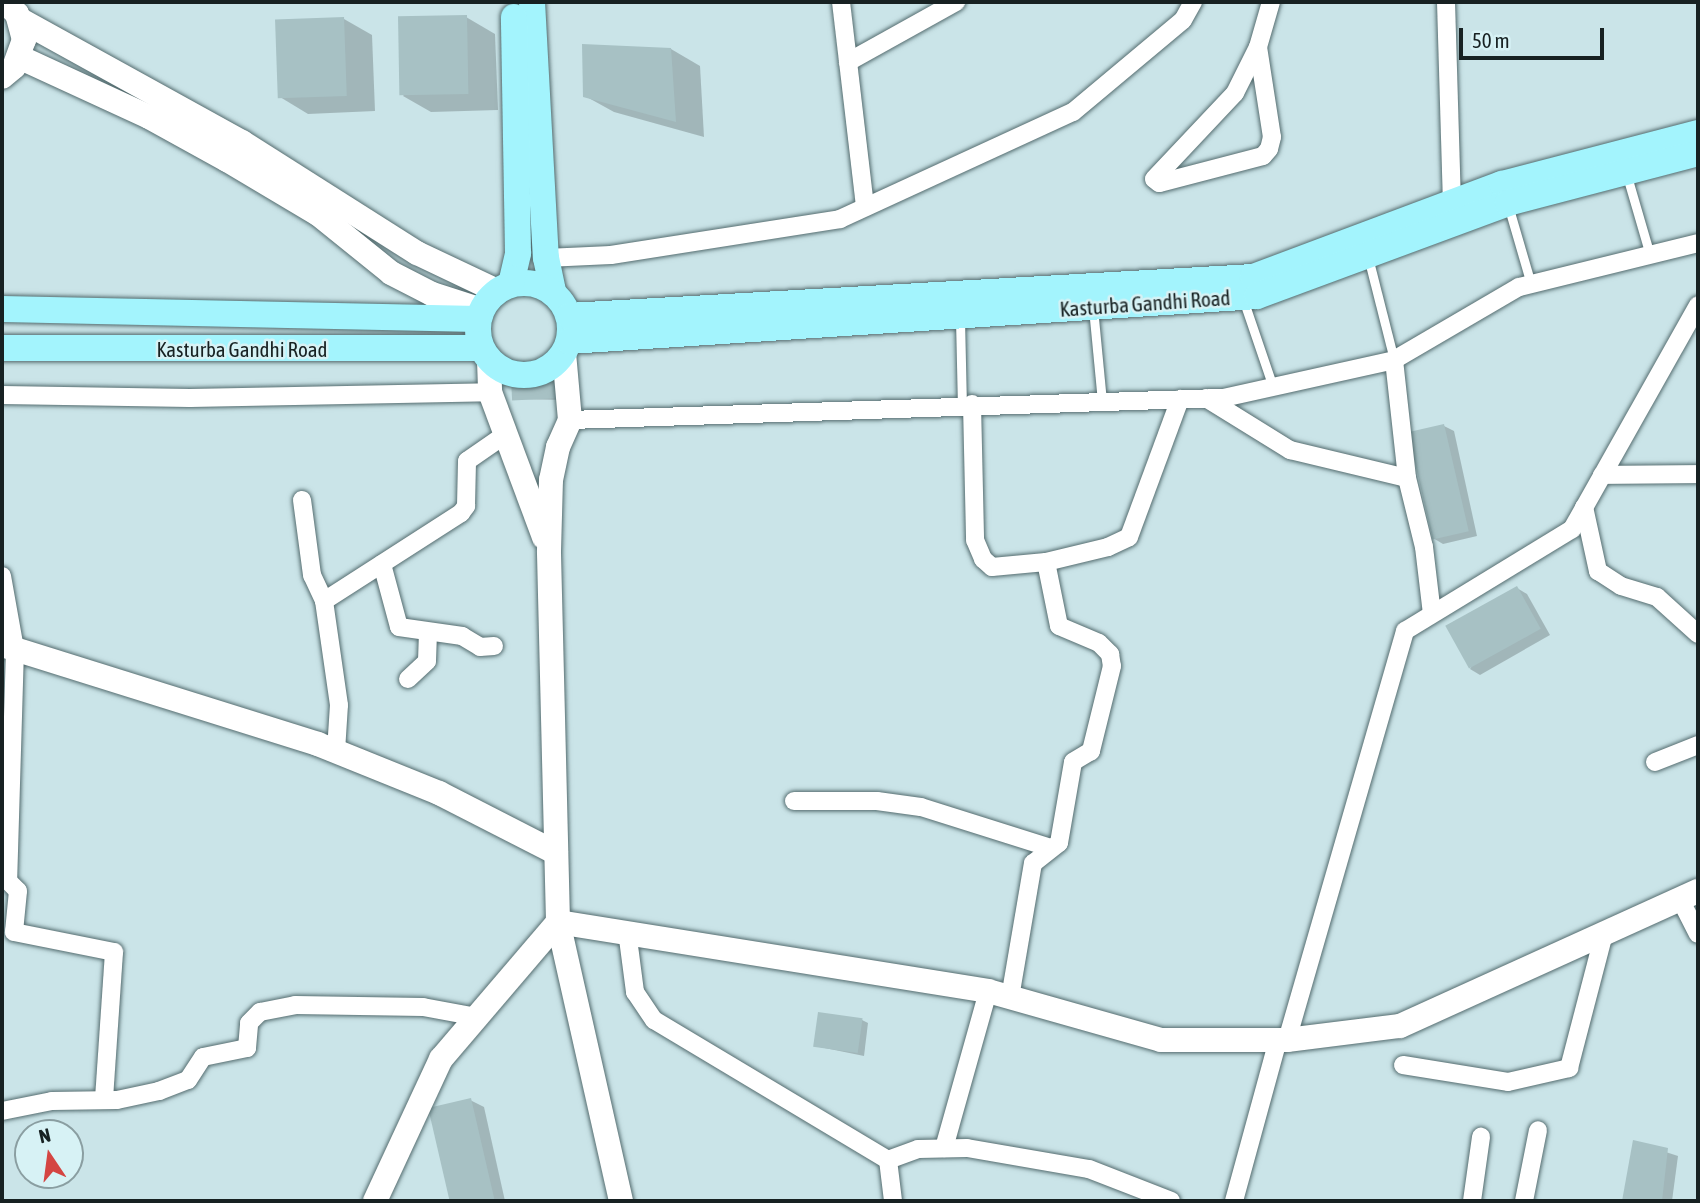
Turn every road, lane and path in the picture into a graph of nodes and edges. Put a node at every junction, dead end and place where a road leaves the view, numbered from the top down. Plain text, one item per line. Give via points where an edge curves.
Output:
1 (514, 2) edge
2 (532, 2) edge
3 (841, 2) edge
4 (956, 2) edge
5 (1193, 2) edge
6 (1271, 2) edge
7 (1446, 2) edge
8 (12, 10) edge
9 (1258, 47) junction
10 (19, 57) junction
11 (848, 62) junction
12 (2, 77) edge
13 (1698, 133) edge
14 (1698, 153) edge
15 (1625, 169) junction
16 (1452, 203) junction
17 (1508, 203) junction
18 (866, 207) junction
19 (1698, 243) edge
20 (1650, 255) junction
21 (1368, 257) junction
22 (546, 258) junction
23 (1531, 284) junction
24 (553, 292) junction
25 (1242, 297) junction
26 (492, 301) junction
27 (1698, 305) edge
28 (1093, 306) junction
29 (2, 309) edge
30 (960, 315) junction
31 (568, 337) junction
32 (2, 348) edge
33 (485, 354) junction
34 (1394, 360) junction
35 (1273, 387) junction
36 (490, 392) junction
37 (2, 395) edge
38 (1206, 398) junction
39 (1180, 399) junction
40 (1102, 401) junction
41 (967, 404) junction
42 (570, 420) junction
43 (506, 434) junction
44 (1698, 474) edge
45 (1602, 475) junction
46 (1407, 478) junction
47 (302, 500) dead end
48 (1584, 508) junction
49 (549, 551) junction
50 (1046, 562) junction
51 (382, 564) junction
52 (2, 576) edge
53 (324, 601) junction
54 (1432, 614) junction
55 (428, 632) junction
56 (1698, 634) edge
57 (494, 646) dead end
58 (8, 647) edge
59 (408, 679) dead end
60 (1698, 745) edge
61 (336, 751) junction
62 (1655, 762) dead end
63 (793, 801) dead end
64 (1048, 848) junction
65 (556, 853) junction
66 (1689, 895) edge
67 (558, 922) junction
68 (627, 931) junction
69 (1604, 934) junction
70 (1698, 934) edge
71 (999, 994) junction
72 (477, 1017) junction
73 (1282, 1040) junction
74 (1403, 1065) dead end
75 (104, 1100) junction
76 (2, 1111) edge
77 (1538, 1130) dead end
78 (1481, 1137) dead end
79 (944, 1148) junction
80 (888, 1160) junction
81 (375, 1201) edge
82 (621, 1201) edge
83 (893, 1201) edge
84 (1171, 1201) edge
85 (1234, 1201) edge
86 (1472, 1201) edge
87 (1524, 1201) edge

1 - 26 main road via 518,253
2 - 22 main road
3 - 11 street
4 - 11 street
5 - 18 street via 1183,20 1073,112
6 - 9 street
7 - 16 street
8 - 10 main road via 24,40
8 - 26 main road via 242,142
9 - 9 street via 1235,93 1154,179 1159,183 1263,156 1269,149 1272,137
10 - 12 main road
10 - 26 main road via 149,117 227,160 318,214 391,273 432,295
11 - 18 street
13 - 16 main road, Kasturba Gandhi Road via 1620,150
14 - 15 main road, Kasturba Gandhi Road
15 - 17 main road, Kasturba Gandhi Road
15 - 20 lane
16 - 31 main road, Kasturba Gandhi Road via 1253,277
17 - 21 main road, Kasturba Gandhi Road
17 - 23 lane
18 - 22 street via 840,219 759,232 611,255
19 - 20 street
20 - 23 street
21 - 25 main road, Kasturba Gandhi Road via 1257,296
21 - 34 lane
22 - 24 main road
23 - 34 street
24 - 26 main road via 533,283
24 - 31 main road
25 - 28 main road, Kasturba Gandhi Road
25 - 35 lane
26 - 29 main road, Kasturba Gandhi Road
26 - 33 main road
27 - 45 street
28 - 30 main road, Kasturba Gandhi Road
28 - 40 lane
30 - 31 main road, Kasturba Gandhi Road
30 - 41 lane
31 - 33 main road via 542,372 528,375 514,374
31 - 42 main road
32 - 33 main road, Kasturba Gandhi Road
33 - 36 main road
34 - 35 street
34 - 46 street
35 - 38 street
36 - 37 street via 190,398
36 - 43 main road
38 - 39 street
38 - 46 street via 1290,450
39 - 40 street
39 - 50 street via 1129,537 1108,547
40 - 41 street
41 - 42 street
41 - 50 street via 975,540 983,559 992,567
42 - 49 main road via 551,480
43 - 49 main road
43 - 51 street via 467,461 466,506 461,513
44 - 45 street
45 - 48 street
46 - 54 street via 1424,547
47 - 53 street via 312,575
48 - 54 street via 1572,529
48 - 56 street via 1598,571 1621,586 1657,597
49 - 65 main road
50 - 64 street via 1059,626 1099,643 1110,654 1112,666 1091,751 1073,762 1059,843
51 - 53 street
51 - 55 street via 399,627
52 - 58 street
53 - 61 street via 339,705
54 - 73 street via 1405,631
55 - 57 street via 462,636 480,647
55 - 59 street via 427,661
58 - 61 main road
58 - 75 street via 8,881 18,891 14,932 67,939 114,952
60 - 62 street
61 - 65 main road via 439,793
63 - 64 street via 877,801 921,807
64 - 71 street via 1033,863
65 - 67 main road
66 - 69 main road
66 - 70 street
67 - 68 main road
67 - 72 main road
67 - 82 main road
68 - 71 main road
68 - 80 street via 635,992 654,1020
69 - 73 main road via 1400,1026
69 - 74 street via 1569,1068 1508,1082
71 - 73 main road via 1161,1040
71 - 79 street
72 - 75 street via 410,1007 295,1005 260,1012 249,1023 247,1048 203,1057 188,1080 159,1091
72 - 81 main road via 441,1059
73 - 85 street
75 - 76 street via 52,1101
77 - 87 street
78 - 86 street
79 - 80 street via 918,1149
79 - 84 street via 1089,1169
80 - 83 street

